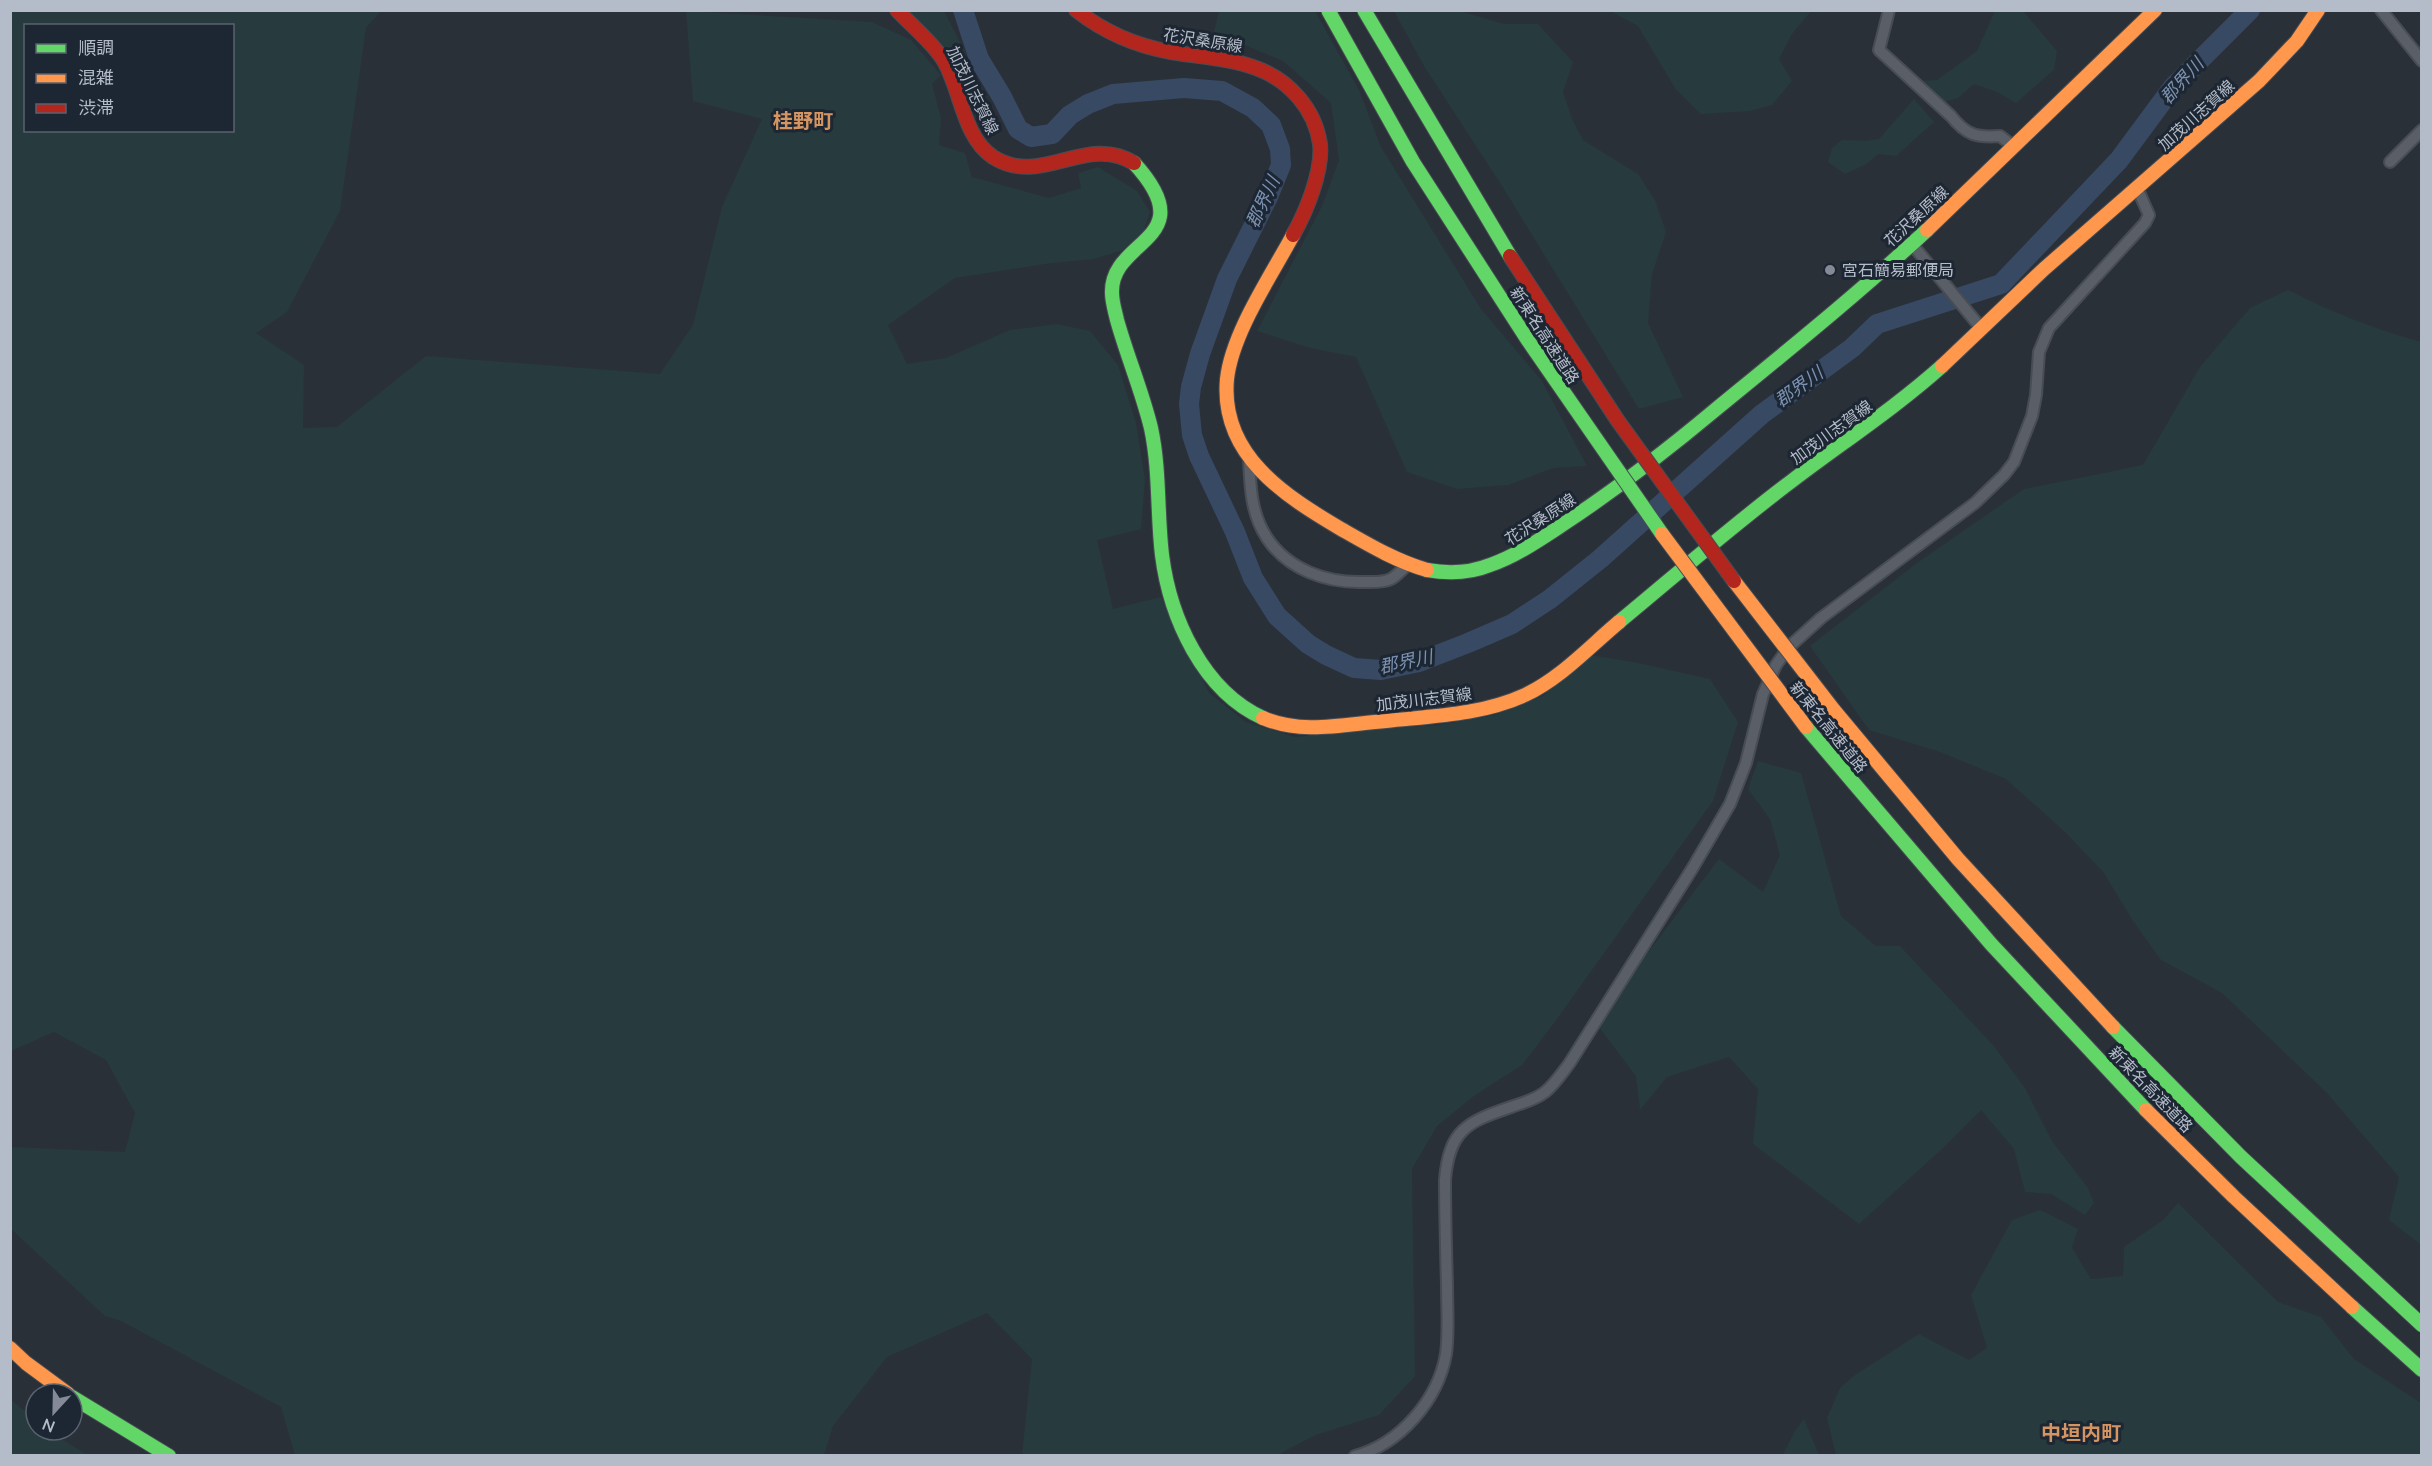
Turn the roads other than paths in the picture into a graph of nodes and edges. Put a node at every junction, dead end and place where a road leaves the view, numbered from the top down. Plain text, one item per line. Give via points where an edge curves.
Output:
1 (897, 10) edge
2 (1076, 10) edge
3 (1328, 10) edge
4 (1364, 10) edge
5 (1889, 10) edge
6 (2155, 10) edge
7 (2318, 10) edge
8 (2381, 10) edge
9 (2421, 61) edge
10 (2421, 130) edge
11 (2013, 146) junction
12 (2390, 162) dead end
13 (2138, 190) junction
14 (1915, 248) junction
15 (1976, 323) junction
16 (1249, 458) junction
17 (1408, 564) junction
18 (2421, 1325) edge
19 (10, 1348) edge
20 (2421, 1370) edge
21 (52, 1382) edge
22 (84, 1404) edge
23 (169, 1455) edge
24 (1355, 1455) edge

1 - 15 main road, 加茂川志賀線 via 943,59 977,143 984,151 1019,168 1109,153 1128,158 1149,182 1161,212 1160,224 1118,268 1111,288 1119,331 1149,423 1159,474 1163,561 1181,623 1216,686 1255,714 1285,725 1341,725 1448,715 1522,696 1572,664 1763,502 1907,397
2 - 16 main road, 花沢桑原線 via 1095,25 1150,48 1223,58 1265,72 1287,85 1306,106 1316,126 1318,169 1312,194 1257,300 1229,366 1229,415
3 - 20 main road, 新東名高速道路, bridge via 1413,162 1614,470 1806,727 2056,1016 2188,1151
4 - 18 main road, 新東名高速道路, bridge via 1442,146 1557,331 1742,594 1833,709 1956,857 2091,1005 2233,1150
5 - 11 street via 1879,50 1960,128 1980,138 2000,136
6 - 11 main road, 花沢桑原線
7 - 13 main road, 加茂川志賀線 via 2288,53
8 - 9 street
10 - 12 street
11 - 14 main road, 花沢桑原線
13 - 15 main road, 加茂川志賀線
13 - 24 street via 2149,215 2145,223 2049,328 2039,352 2032,416 2011,467 1975,502 1821,618 1789,647 1763,694 1746,763 1730,804 1569,1064 1546,1092 1472,1122 1457,1136 1447,1158 1445,1180 1448,1329 1435,1388 1406,1427
14 - 15 street
14 - 17 main road, 花沢桑原線 via 1616,489 1512,557 1463,572
16 - 17 main road, 花沢桑原線 via 1264,477 1294,501
16 - 17 street via 1250,494 1265,536 1280,555 1296,566 1341,582 1376,582 1391,579
19 - 21 main road
22 - 23 main road

